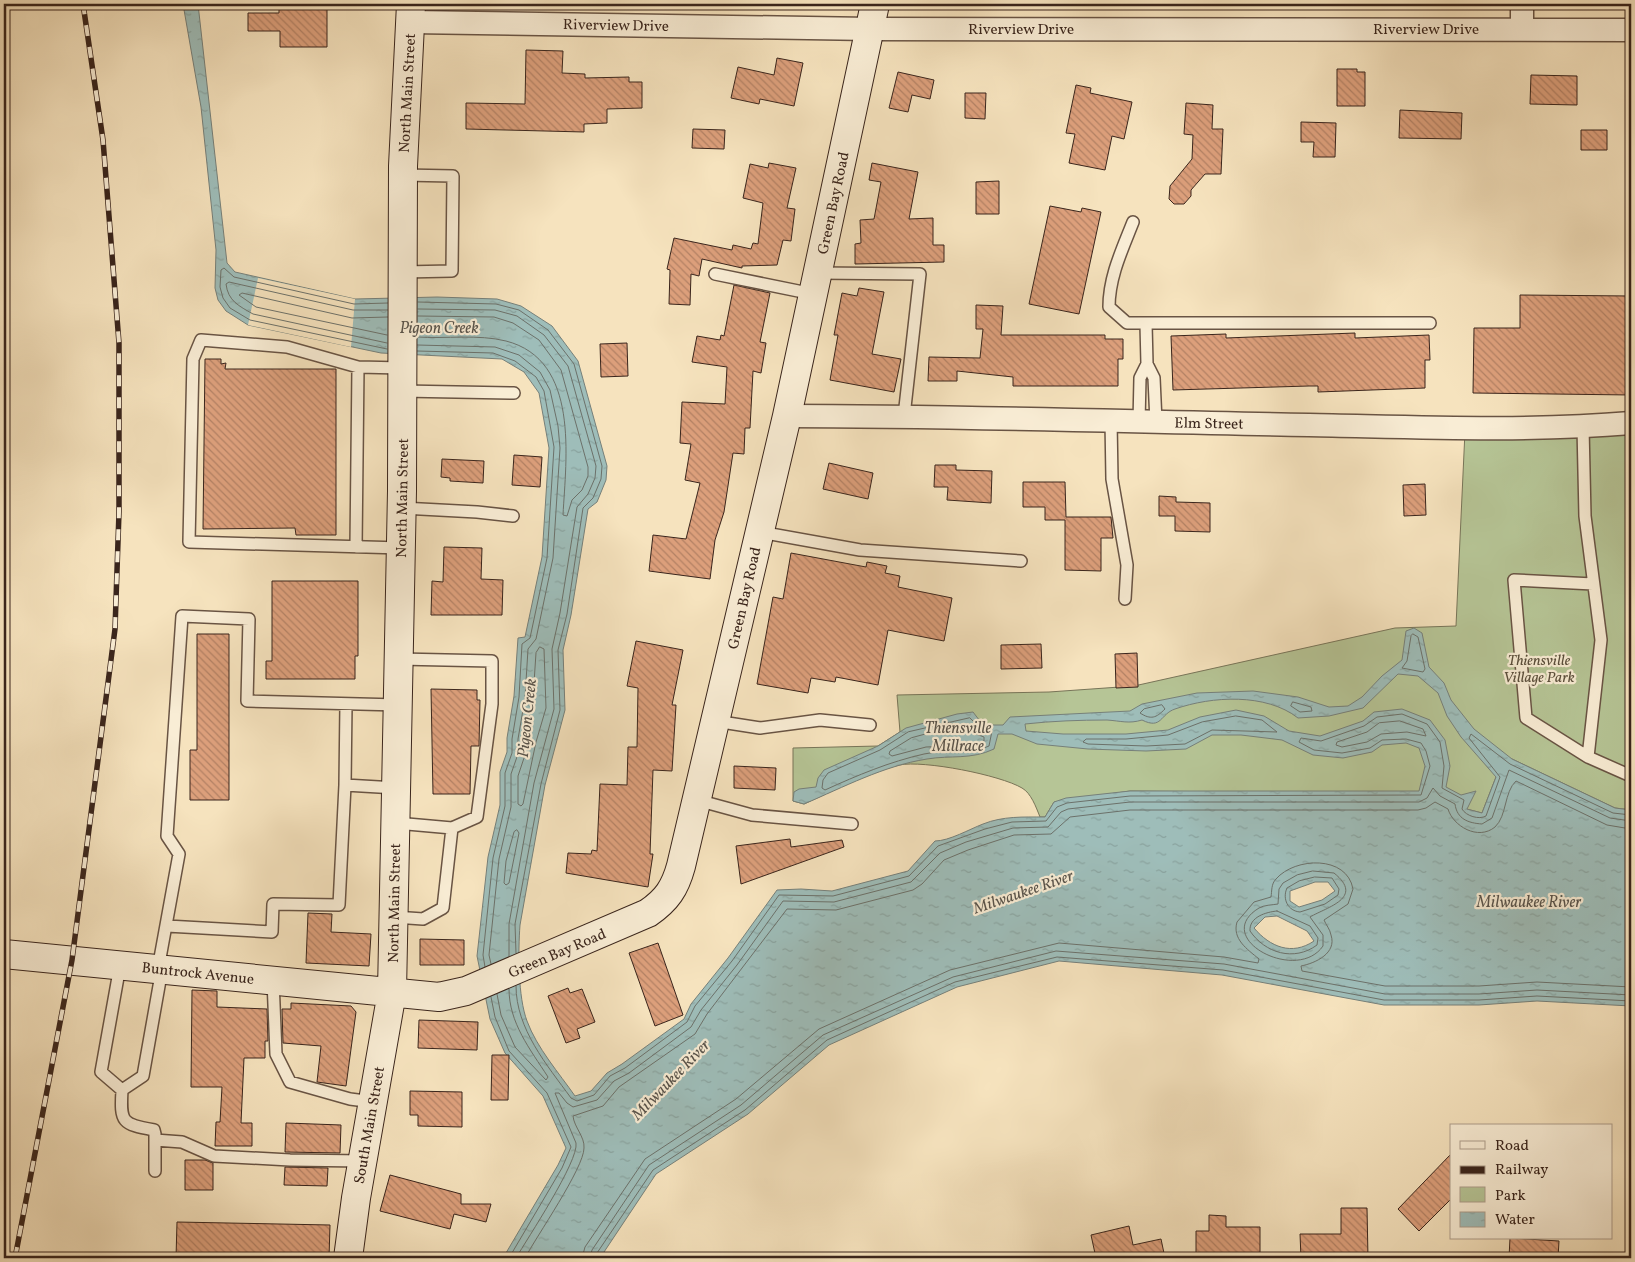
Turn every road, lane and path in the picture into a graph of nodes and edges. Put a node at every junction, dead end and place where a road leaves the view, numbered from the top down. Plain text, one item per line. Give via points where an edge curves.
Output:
1 (1522, 4) edge
2 (411, 13) edge
3 (873, 16) edge
4 (1522, 28) junction
5 (1631, 30) edge
6 (403, 175) junction
7 (1133, 222) dead end
8 (715, 274) dead end
9 (403, 284) junction
10 (815, 284) junction
11 (1430, 323) dead end
12 (1146, 324) junction
13 (1147, 364) junction
14 (358, 367) junction
15 (402, 380) junction
16 (514, 394) dead end
17 (787, 416) junction
18 (904, 416) junction
19 (1111, 421) junction
20 (1148, 422) junction
21 (1631, 423) edge
22 (1583, 427) junction
23 (402, 508) junction
24 (513, 516) dead end
25 (760, 532) junction
26 (356, 547) junction
27 (401, 548) junction
28 (1021, 561) dead end
29 (1593, 584) junction
30 (1125, 599) dead end
31 (399, 659) junction
32 (346, 704) junction
33 (398, 705) junction
34 (716, 721) junction
35 (870, 725) dead end
36 (1588, 756) junction
37 (1631, 776) edge
38 (345, 785) junction
39 (396, 788) junction
40 (697, 800) junction
41 (396, 823) junction
42 (852, 824) dead end
43 (452, 828) junction
44 (394, 917) junction
45 (167, 926) junction
46 (4, 954) edge
47 (120, 965) junction
48 (160, 969) junction
49 (274, 980) junction
50 (392, 992) junction
51 (122, 1090) junction
52 (374, 1102) junction
53 (155, 1140) junction
54 (363, 1160) junction
55 (155, 1171) dead end
56 (348, 1258) edge

1 - 4 street
2 - 3 street, Riverview Drive
2 - 6 street, North Main Street
3 - 4 street, Riverview Drive
3 - 10 street, Green Bay Road
4 - 5 street, Riverview Drive
6 - 9 street, North Main Street
6 - 9 lane via 453,176 452,270
7 - 12 lane via 1112,276 1109,307 1127,323
8 - 10 lane
9 - 15 street, North Main Street
10 - 17 street, Green Bay Road
10 - 18 lane via 920,274
11 - 12 lane
12 - 13 lane
13 - 20 lane via 1154,378
13 - 20 lane via 1140,378
14 - 15 lane
14 - 26 lane
14 - 26 lane via 287,347 201,340 193,359 189,542
15 - 16 lane
15 - 23 street, North Main Street
17 - 18 street, Elm Street
17 - 25 street, Green Bay Road
18 - 19 street, Elm Street
19 - 20 street, Elm Street
19 - 30 lane via 1112,479 1126,565
20 - 22 street, Elm Street
21 - 22 street, Elm Street
22 - 29 lane via 1585,516
23 - 24 lane
23 - 27 street, North Main Street
25 - 28 lane via 860,550
25 - 34 street, Green Bay Road
26 - 27 lane
27 - 31 street, North Main Street
29 - 36 lane via 1601,640
29 - 36 lane via 1514,580 1526,718
31 - 33 street, North Main Street
31 - 43 lane via 492,661 492,704 477,817
32 - 33 lane
32 - 38 lane
32 - 45 lane via 246,701 249,619 182,616 167,836 179,854
33 - 39 street, North Main Street
34 - 35 lane via 760,728 820,720
34 - 40 street, Green Bay Road
36 - 37 lane
38 - 39 lane
38 - 45 lane via 339,904 274,904 272,932
39 - 41 street, North Main Street
40 - 42 lane via 752,815
40 - 50 street, Green Bay Road via 673,890 648,913 481,985 439,997
41 - 43 lane
41 - 44 street, North Main Street
43 - 44 lane via 443,908 423,919
44 - 50 street, North Main Street
45 - 48 lane
46 - 47 street, Buntrock Avenue
47 - 48 street, Buntrock Avenue
47 - 51 lane via 101,1072
48 - 49 street, Buntrock Avenue
48 - 51 lane via 143,1076
49 - 50 street, Buntrock Avenue
49 - 52 lane via 276,1054 290,1082 350,1099
50 - 52 street, South Main Street
51 - 53 lane via 122,1120 131,1126 154,1130
52 - 54 street, South Main Street
53 - 54 lane via 182,1142 214,1156
53 - 55 lane
54 - 56 street, South Main Street

